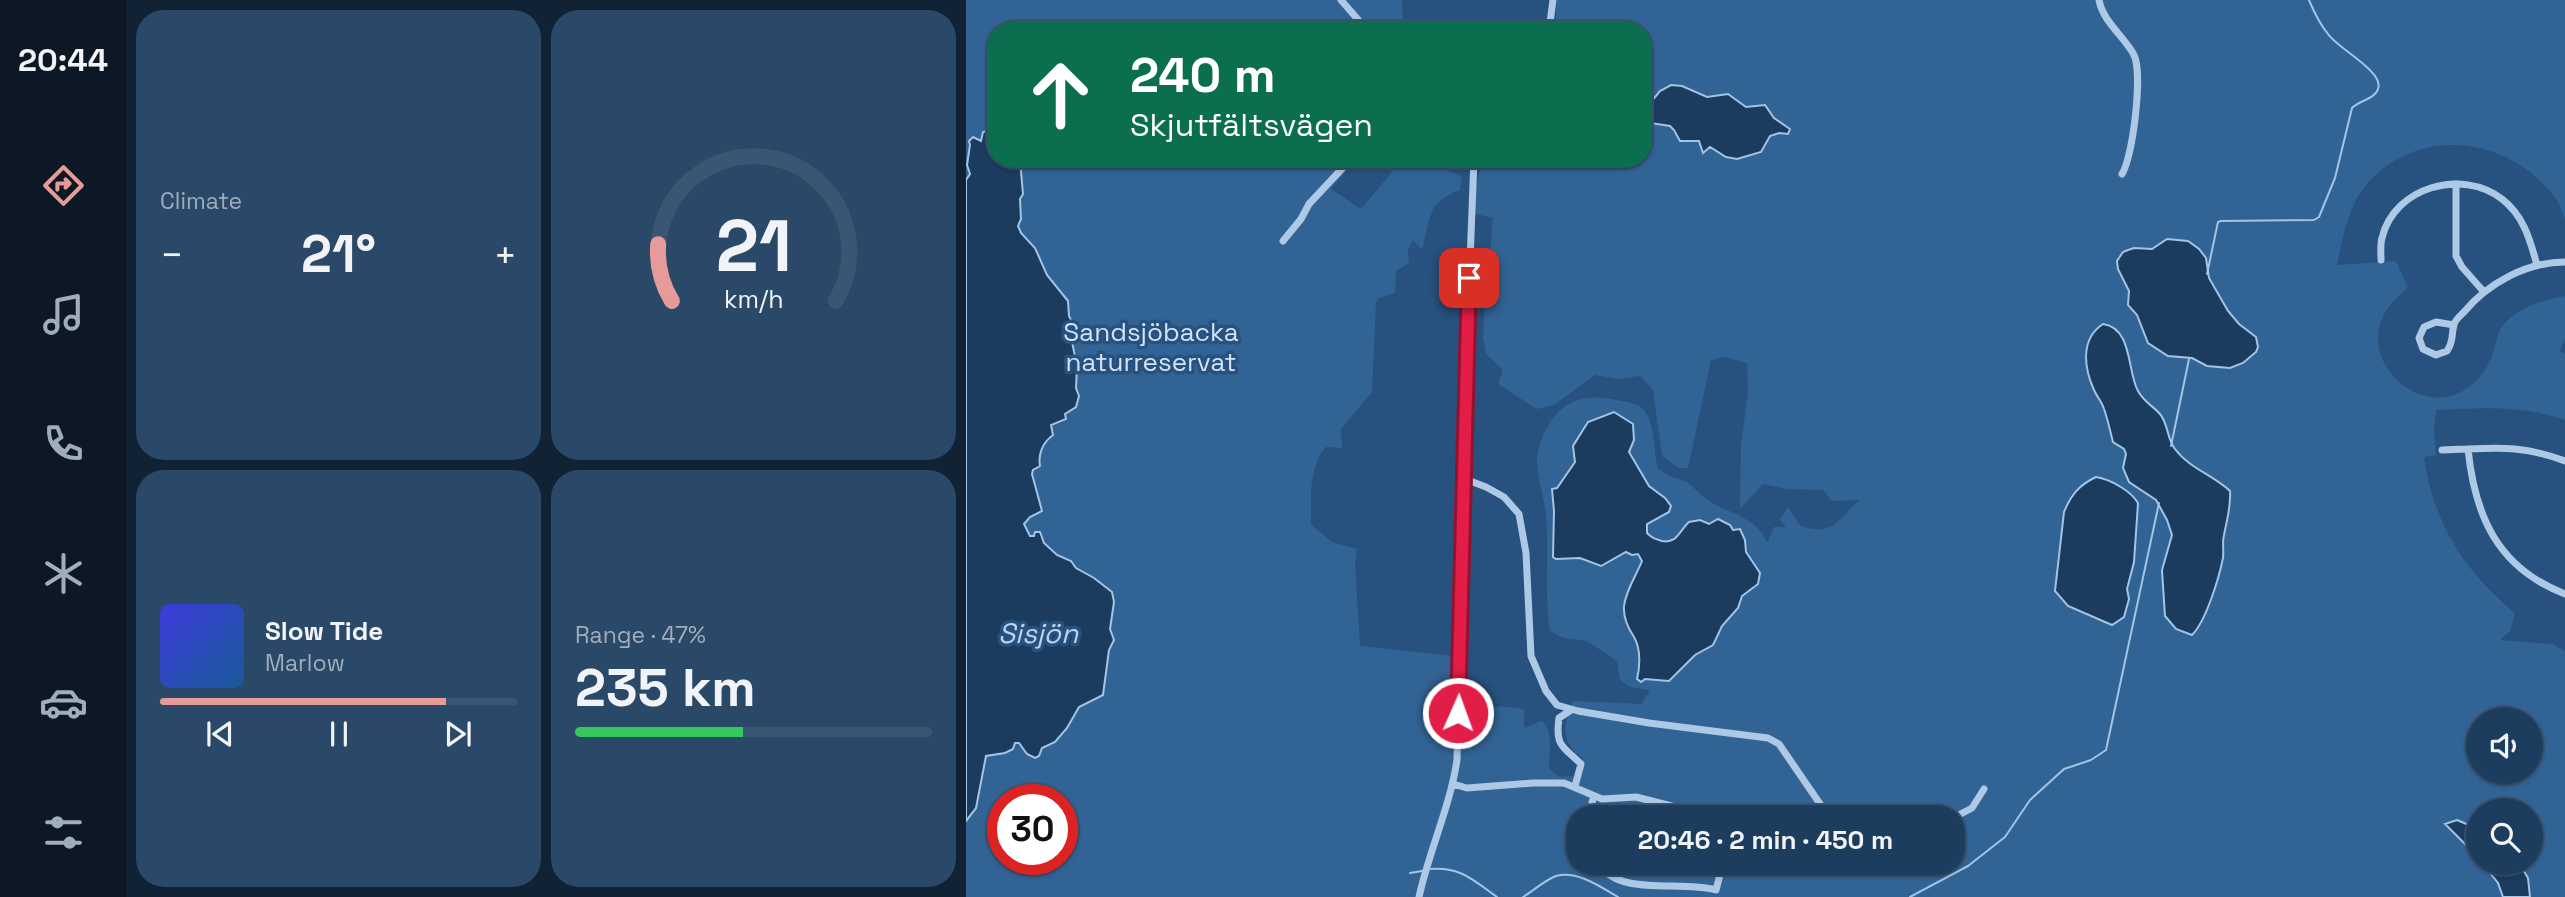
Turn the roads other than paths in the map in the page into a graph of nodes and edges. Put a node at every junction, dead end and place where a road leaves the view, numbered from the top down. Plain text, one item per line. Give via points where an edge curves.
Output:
1 (1340, 0) edge
2 (1553, 0) edge
3 (2099, 0) edge
4 (1359, 21) edge
5 (1550, 21) edge
6 (1343, 168) edge
7 (1473, 168) edge
8 (2122, 174) dead end
9 (2456, 184) junction
10 (1283, 241) dead end
11 (2381, 260) dead end
12 (2565, 262) edge
13 (2537, 265) junction
14 (2484, 292) junction
15 (2454, 325) junction
16 (2468, 449) junction
17 (2442, 450) dead end
18 (2565, 461) edge
19 (1465, 479) junction
20 (2565, 594) edge
21 (1571, 710) junction
22 (1453, 784) junction
23 (1575, 786) junction
24 (1984, 789) dead end
25 (1594, 797) junction
26 (1592, 805) edge
27 (1667, 805) edge
28 (1821, 805) edge
29 (1965, 812) edge
30 (1606, 875) edge
31 (1720, 875) edge
32 (1715, 894) edge
33 (1419, 897) edge

1 - 4 street
2 - 5 street
3 - 8 street via 2139,67 2136,114
6 - 10 street
7 - 19 street
9 - 11 street via 2423,190 2409,198 2382,237
9 - 13 street via 2502,199 2524,224
9 - 14 street via 2456,256
12 - 13 street
13 - 14 street
14 - 15 street
15 - 15 street via 2447,351 2436,355 2423,349 2419,338 2424,327 2436,322
16 - 17 street
16 - 18 street via 2522,448
16 - 20 street via 2477,501 2495,540 2523,570
19 - 21 street via 1504,497 1519,514 1534,668 1549,696
19 - 22 street via 1458,749
21 - 23 street via 1559,718 1558,741 1581,764
21 - 28 street via 1768,738 1779,744
22 - 23 street via 1467,788 1541,783
22 - 33 street
23 - 25 street
24 - 29 street
25 - 26 street
25 - 27 street via 1636,797
30 - 32 street via 1630,889 1691,888
31 - 32 street

